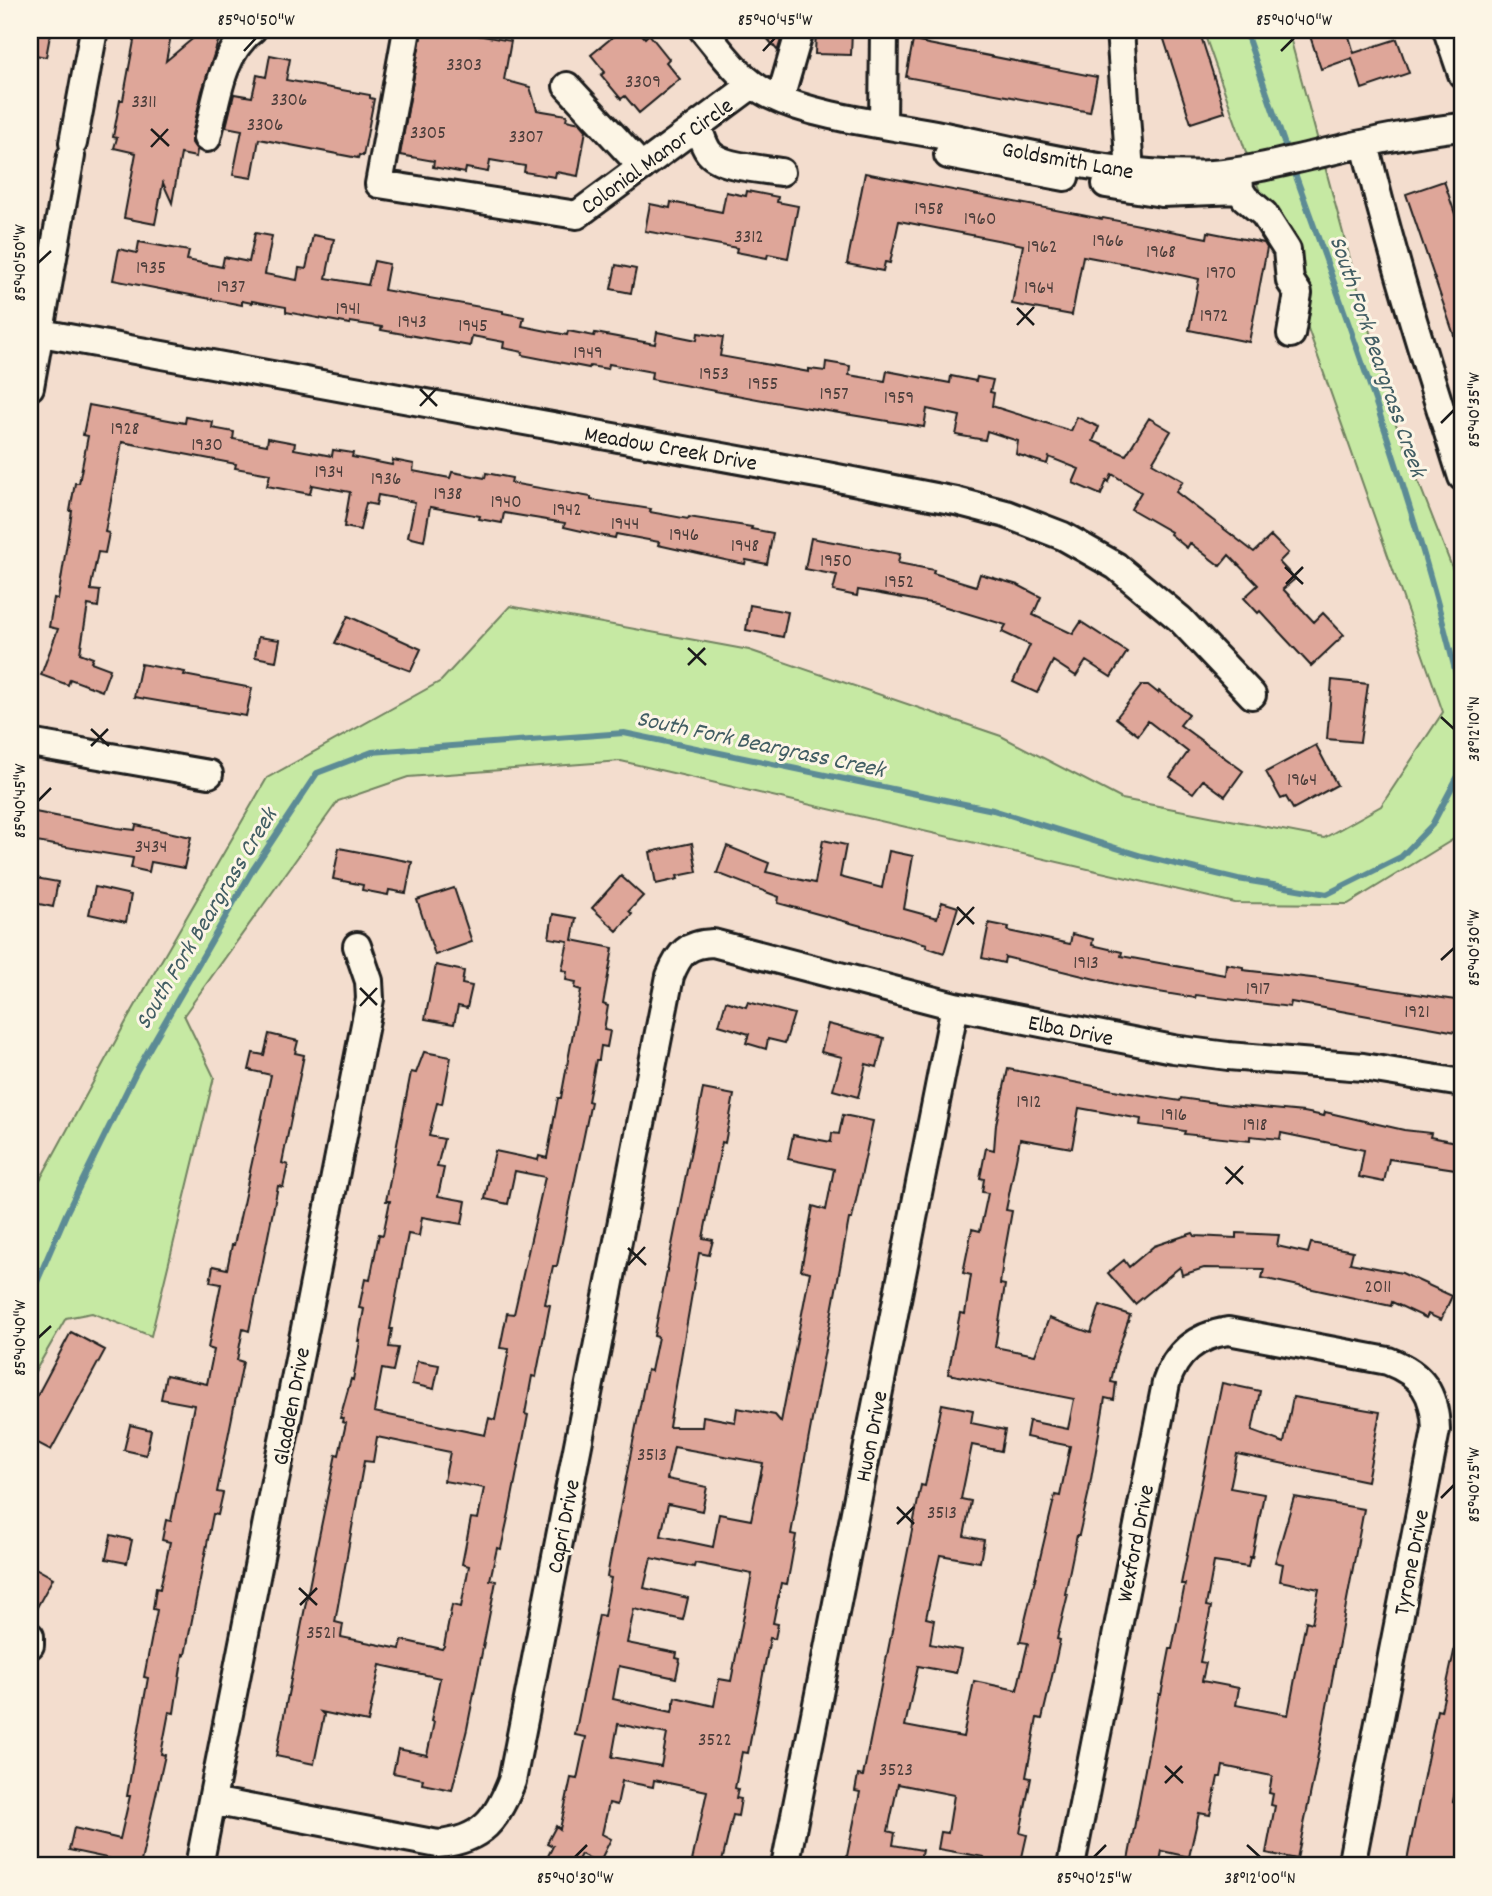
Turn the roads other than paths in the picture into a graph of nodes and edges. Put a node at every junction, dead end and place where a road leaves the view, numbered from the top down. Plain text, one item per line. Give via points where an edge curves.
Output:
1 (94, 30) edge
2 (252, 30) edge
3 (407, 30) edge
4 (703, 30) edge
5 (800, 30) edge
6 (884, 30) edge
7 (1120, 30) edge
8 (1447, 30) edge
9 (1462, 74) edge
10 (752, 85) junction
11 (567, 86) dead end
12 (780, 99) junction
13 (837, 115) junction
14 (883, 124) junction
15 (697, 126) junction
16 (1462, 127) edge
17 (207, 138) dead end
18 (1352, 147) junction
19 (642, 167) junction
20 (781, 172) dead end
21 (1130, 172) junction
22 (1245, 176) junction
23 (35, 332) edge
24 (1291, 334) dead end
25 (30, 387) edge
26 (1462, 477) edge
27 (1252, 695) dead end
28 (30, 743) edge
29 (209, 774) dead end
30 (357, 946) dead end
31 (688, 948) joint
32 (955, 1006) junction
33 (1462, 1083) edge
34 (1306, 1344) joint
35 (212, 1801) junction
36 (198, 1866) edge
37 (785, 1866) edge
38 (1071, 1866) edge
39 (1351, 1866) edge

1 - 23 street
2 - 17 street via 228,59
3 - 19 street, Colonial Manor Circle via 379,184 578,215
4 - 10 street, Goldsmith Lane
5 - 12 street
6 - 14 street
7 - 21 street
8 - 9 street
10 - 12 street, Goldsmith Lane
10 - 15 street, Colonial Manor Circle
11 - 19 street
12 - 13 street, Goldsmith Lane
13 - 14 street, Goldsmith Lane
13 - 22 street via 841,129 850,135 1161,193
14 - 21 street, Goldsmith Lane
15 - 19 street, Colonial Manor Circle
15 - 20 street via 714,158
16 - 18 street, Goldsmith Lane
18 - 22 street, Goldsmith Lane
18 - 26 street
21 - 22 street, Goldsmith Lane
22 - 24 street via 1245,198 1264,214 1287,250 1290,281 1298,293
23 - 25 street
23 - 27 street, Meadow Creek Drive via 822,475 1006,514 1063,536 1116,566 1180,619
28 - 29 street
30 - 35 street, Gladden Drive via 370,999
31 - 32 street, Elba Drive via 713,943
31 - 35 street, Capri Drive via 676,960 670,976 512,1781 501,1808 474,1834 438,1844
32 - 33 street, Elba Drive via 1173,1049 1376,1069
32 - 37 street, Huon Drive
34 - 38 street, Wexford Drive via 1245,1333 1213,1333 1185,1348 1170,1370
34 - 39 street, Tyrone Drive via 1403,1367 1416,1374 1436,1414
35 - 36 street, Gladden Drive

